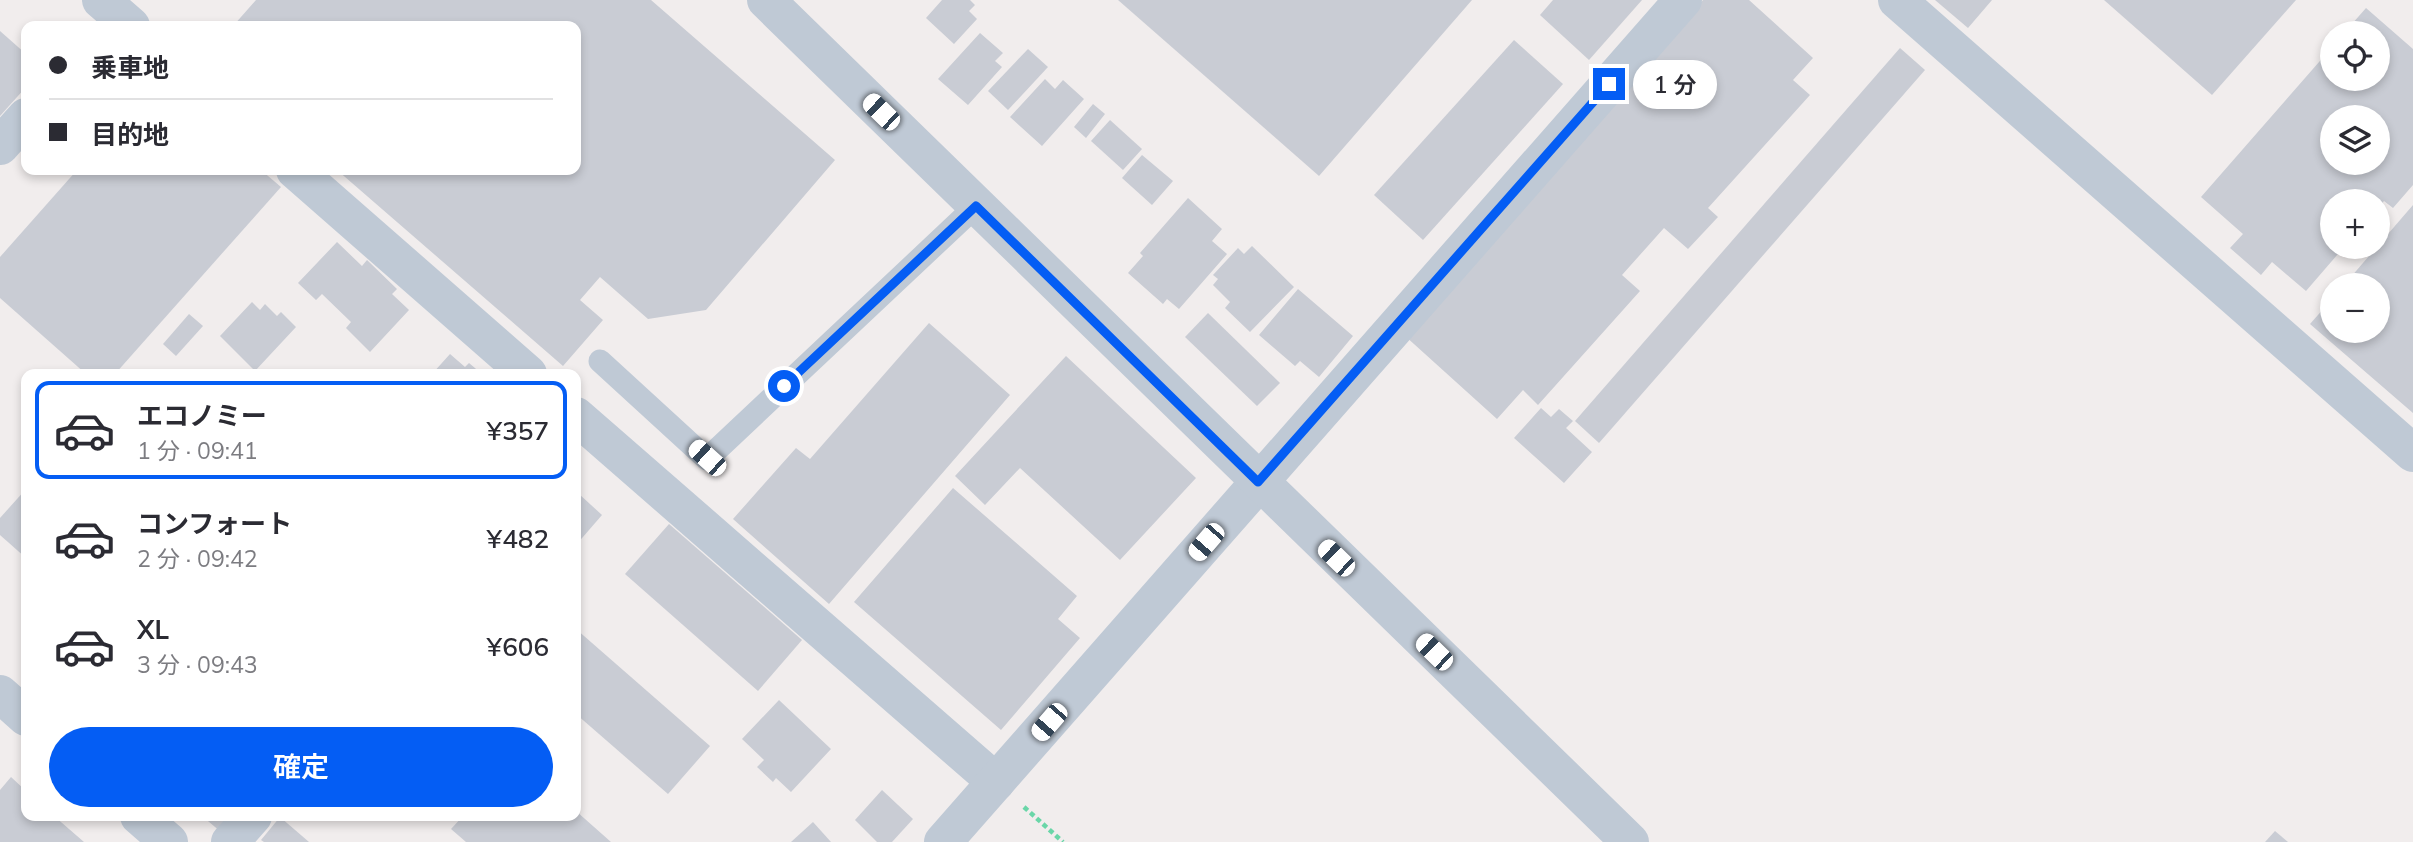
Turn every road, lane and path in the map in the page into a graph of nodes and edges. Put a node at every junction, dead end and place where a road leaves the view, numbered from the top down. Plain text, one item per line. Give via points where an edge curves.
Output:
1 (766, 0) edge
2 (1683, 0) edge
3 (1897, 0) edge
4 (21, 123) edge
5 (0, 146) edge
6 (301, 175) edge
7 (976, 206) junction
8 (600, 361) dead end
9 (522, 369) edge
10 (581, 420) edge
11 (2413, 453) edge
12 (1258, 482) junction
13 (0, 694) edge
14 (21, 713) edge
15 (996, 782) junction
16 (145, 821) edge
17 (249, 821) edge
18 (169, 842) edge
19 (230, 842) edge
20 (943, 842) edge
21 (1062, 842) edge
22 (1630, 842) edge

1 - 7 street
2 - 12 street
3 - 11 street
4 - 5 street
6 - 9 street
7 - 8 lane via 707,458
7 - 12 street
10 - 15 street
12 - 15 street
12 - 22 street
13 - 14 street
15 - 20 street
15 - 21 path
16 - 18 street
17 - 19 street

